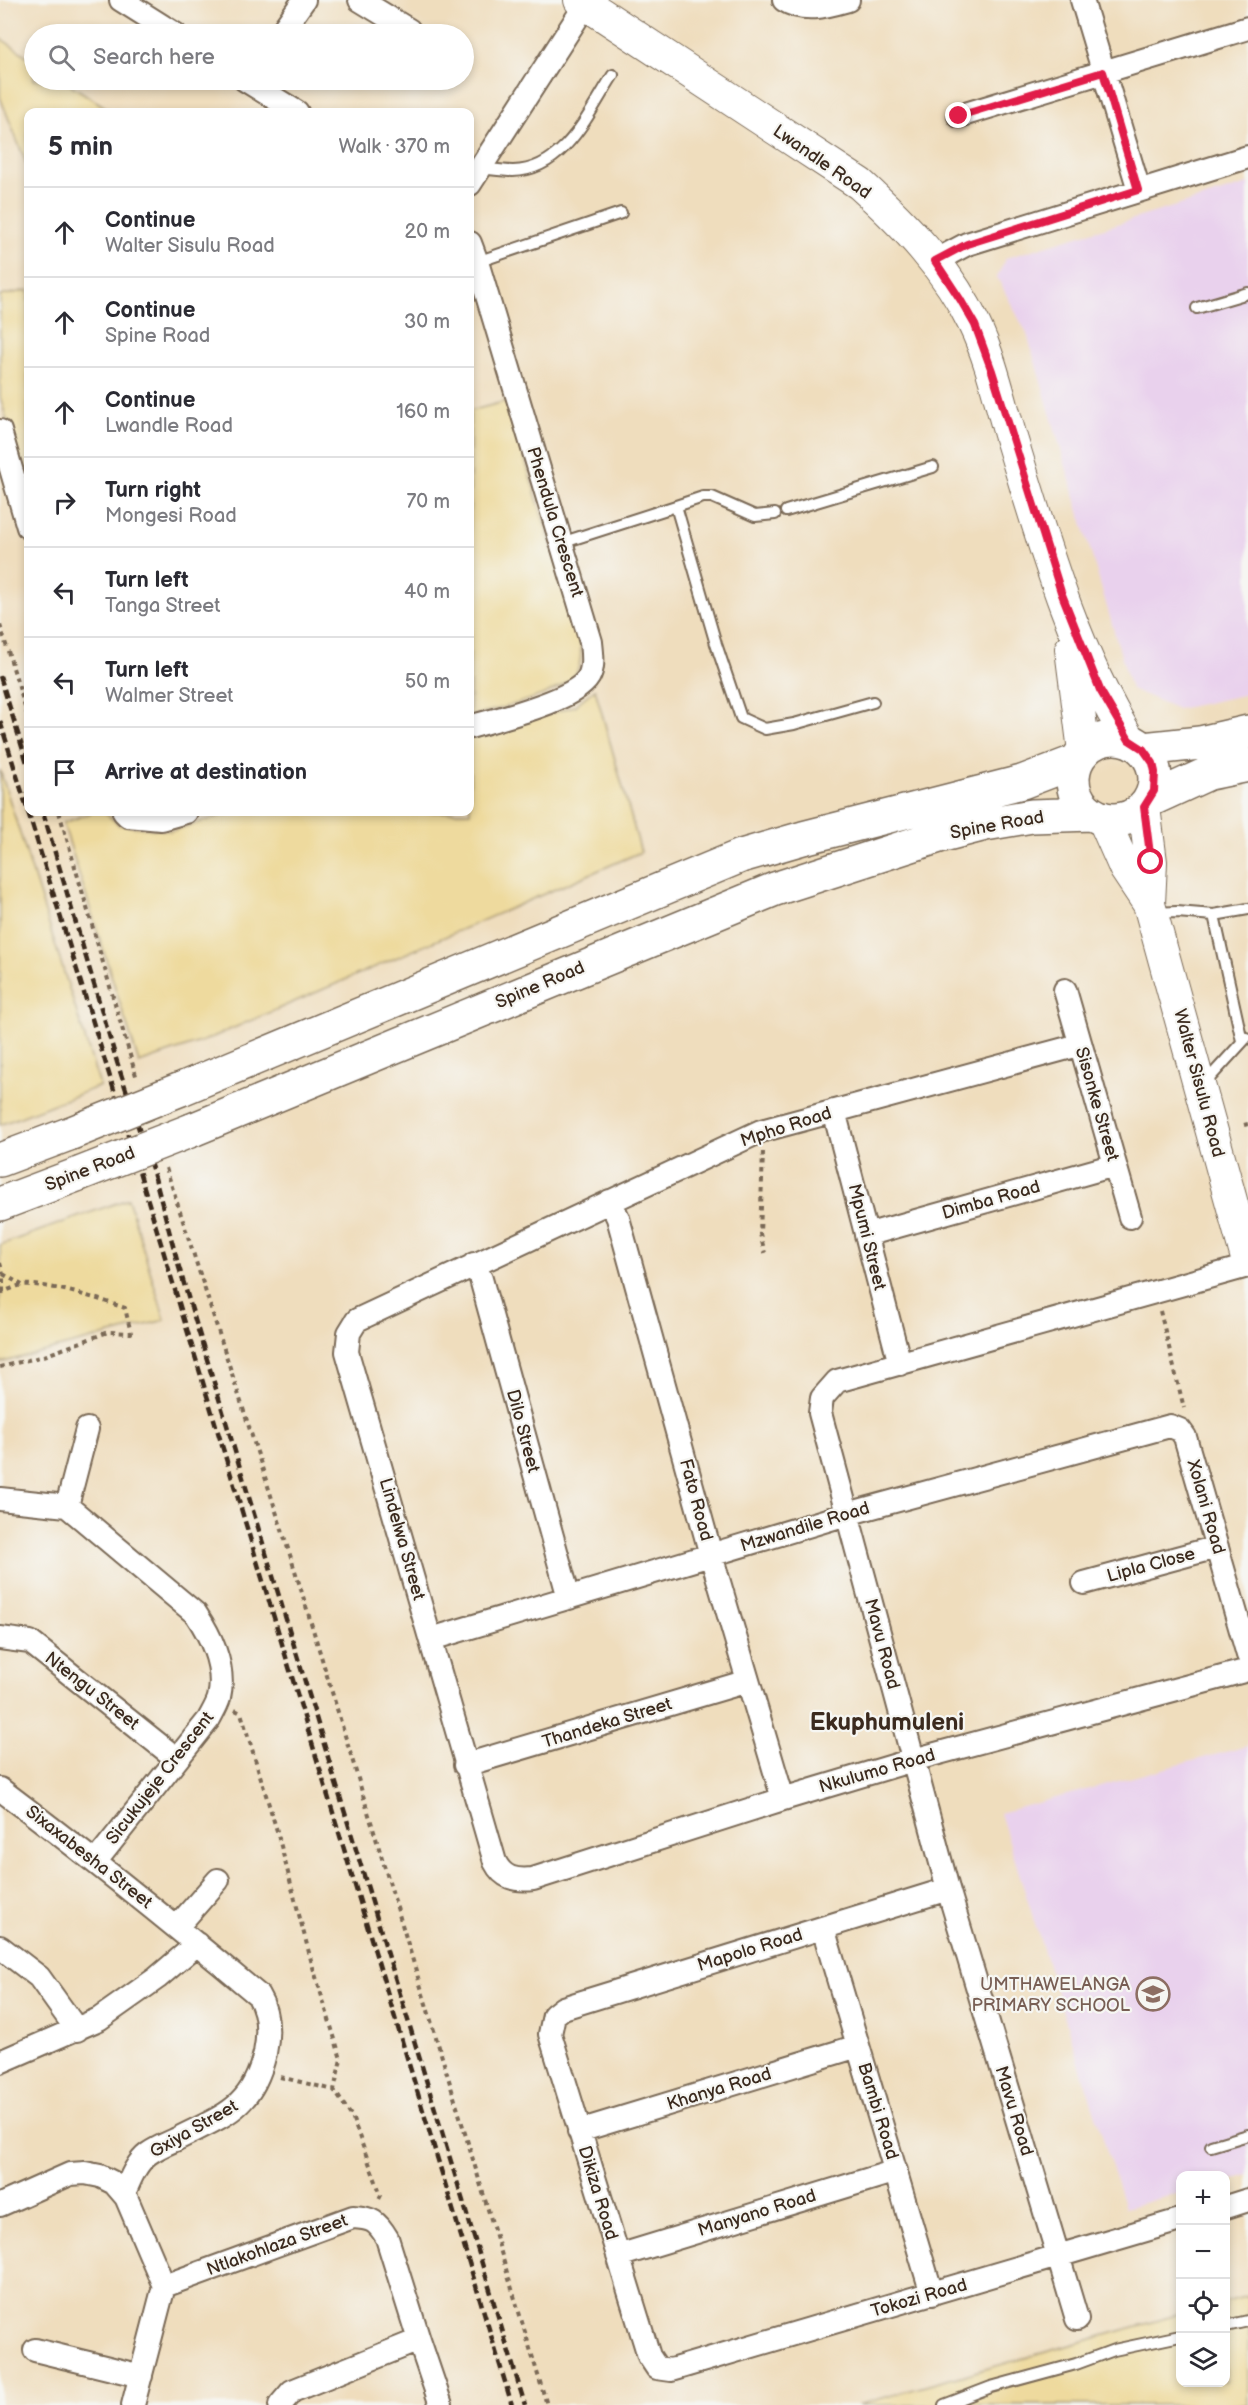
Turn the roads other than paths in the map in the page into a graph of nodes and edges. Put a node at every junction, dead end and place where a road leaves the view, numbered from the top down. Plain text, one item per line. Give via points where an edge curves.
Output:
1 (121, 0) edge
2 (304, 0) edge
3 (360, 0) edge
4 (784, 0) edge
5 (848, 0) edge
6 (1082, 0) edge
7 (583, 2) edge
8 (159, 24) edge
9 (287, 24) edge
10 (399, 24) edge
11 (1248, 28) edge
12 (1103, 72) junction
13 (613, 75) dead end
14 (263, 90) edge
15 (291, 108) edge
16 (959, 116) dead end
17 (1248, 157) edge
18 (475, 176) edge
19 (1138, 190) junction
20 (621, 213) dead end
21 (474, 253) edge
22 (474, 256) edge
23 (935, 261) junction
24 (1248, 292) edge
25 (1197, 308) dead end
26 (0, 431) edge
27 (933, 467) dead end
28 (676, 506) junction
29 (786, 511) dead end
30 (24, 513) edge
31 (775, 514) dead end
32 (561, 543) junction
33 (1061, 592) junction
34 (873, 702) dead end
35 (474, 726) edge
36 (1248, 732) edge
37 (1136, 744) junction
38 (1080, 756) junction
39 (1248, 765) edge
40 (1147, 803) junction
41 (128, 816) edge
42 (171, 816) edge
43 (1098, 816) junction
44 (1150, 908) junction
45 (1248, 909) edge
46 (1214, 915) junction
47 (1065, 990) dead end
48 (1245, 1038) edge
49 (1079, 1045) junction
50 (1200, 1089) junction
51 (834, 1111) junction
52 (0, 1160) edge
53 (1115, 1165) junction
54 (610, 1201) junction
55 (0, 1204) edge
56 (1130, 1217) dead end
57 (866, 1235) junction
58 (474, 1264) junction
59 (1248, 1264) edge
60 (900, 1364) junction
61 (87, 1429) dead end
62 (1180, 1430) joint
63 (0, 1499) edge
64 (67, 1506) junction
65 (848, 1514) junction
66 (1217, 1547) junction
67 (711, 1555) junction
68 (1084, 1583) dead end
69 (568, 1598) junction
70 (0, 1638) edge
71 (431, 1639) junction
72 (1248, 1655) edge
73 (1248, 1670) edge
74 (748, 1681) junction
75 (177, 1759) junction
76 (913, 1760) junction
77 (465, 1765) junction
78 (0, 1789) edge
79 (783, 1799) junction
80 (96, 1861) junction
81 (510, 1878) joint
82 (218, 1880) dead end
83 (948, 1889) junction
84 (177, 1927) junction
85 (823, 1928) junction
86 (197, 1944) junction
87 (0, 1947) edge
88 (554, 2015) joint
89 (77, 2030) junction
90 (858, 2046) junction
91 (0, 2062) edge
92 (261, 2071) joint
93 (579, 2131) junction
94 (1248, 2135) edge
95 (1211, 2146) dead end
96 (896, 2171) junction
97 (124, 2193) junction
98 (1248, 2200) edge
99 (0, 2205) edge
100 (1230, 2206) edge
101 (1176, 2221) edge
102 (618, 2256) junction
103 (1057, 2257) junction
104 (164, 2286) junction
105 (932, 2294) junction
106 (1077, 2319) dead end
107 (1248, 2321) edge
108 (1230, 2325) edge
109 (1176, 2337) edge
110 (419, 2340) junction
111 (35, 2350) dead end
112 (657, 2368) joint
113 (141, 2376) junction
114 (133, 2405) edge
115 (280, 2405) edge
116 (441, 2405) edge
117 (944, 2405) edge

1 - 8 street
2 - 9 street
3 - 10 street
4 - 5 street via 812,8
6 - 12 street
7 - 18 street
7 - 23 street, Lwandle Road via 860,184
11 - 12 street
12 - 16 street
12 - 19 street
13 - 18 lane via 571,140 555,157 514,171
14 - 15 street
17 - 19 street
19 - 23 street via 967,244
20 - 21 lane
22 - 32 street, Phendula Crescent
23 - 33 street, Lwandle Road via 975,325
24 - 25 lane
26 - 30 street
27 - 29 lane
28 - 31 lane via 712,497 755,516
28 - 32 lane
28 - 34 lane via 741,718 765,729
32 - 35 street, Phendula Crescent via 591,642 590,674 574,692
33 - 37 street, Lwandle Road via 1100,690
33 - 38 street, Lwandle Road via 1076,679
36 - 37 main road, Spine Road via 1200,743
37 - 38 main road, Spine Road via 1105,738
37 - 40 main road via 1153,763 1155,772 1154,791
38 - 43 main road via 1073,772 1075,790 1084,806
38 - 52 main road, Spine Road, bridge via 1022,782 741,856 181,1089
39 - 40 main road, Spine Road via 1209,774
40 - 43 main road, Spine Road via 1125,818
40 - 44 street, Walter Sisulu Road
41 - 42 street
43 - 44 street, Walter Sisulu Road
43 - 55 main road, Spine Road, bridge via 1032,816 985,824 775,889 192,1130
44 - 46 lane
44 - 50 street, Walter Sisulu Road
45 - 46 lane
46 - 48 lane
47 - 49 street, Sisonke Street
48 - 50 lane
49 - 51 street, Mpho Road
49 - 53 street, Sisonke Street
50 - 59 street, Walter Sisulu Road
51 - 54 street, Mpho Road via 761,1131
51 - 57 street, Mpumi Street
53 - 56 street, Sisonke Street
53 - 57 street, Dimba Road
54 - 58 street, Mpho Road
54 - 67 street, Fato Road via 618,1218
57 - 60 street, Mpumi Street
58 - 69 street, Dilo Street
58 - 71 street, Lindelwa Street via 357,1320 349,1333 347,1352
59 - 60 street, Mavu Road
60 - 65 street, Mavu Road via 837,1381 822,1398 820,1413
61 - 64 street
62 - 65 street, Mzwandile Road via 1170,1426
62 - 66 street, Xolani Road
63 - 64 street
64 - 75 street, Sicukujeje Crescent via 196,1614 211,1636 220,1666 219,1698 209,1719
65 - 67 street, Mzwandile Road
65 - 76 street, Mavu Road
66 - 68 street, Lipla Close
66 - 72 street, Xolani Road
67 - 69 street, Mzwandile Road
67 - 74 street, Fato Road
69 - 71 street, Mzwandile Road
70 - 75 street, Ntengu Street via 30,1642
71 - 77 street, Lindelwa Street
73 - 76 street, Nkulumo Road
74 - 77 street, Thandeka Street
74 - 79 street, Fato Road
75 - 80 street, Sicukujeje Crescent
76 - 79 street, Nkulumo Road
76 - 83 street, Mavu Road
77 - 81 street, Lindelwa Street via 495,1862 500,1872
78 - 80 street, Sixaxabesha Street
79 - 81 street, Nkulumo Road via 533,1879
80 - 84 street, Sixaxabesha Street
82 - 84 street
83 - 85 street, Mapolo Road
83 - 103 street, Mavu Road
84 - 86 street, Sixaxabesha Street
85 - 88 street, Mapolo Road via 563,2008
85 - 90 street, Bambi Road
86 - 89 street via 157,1978
86 - 92 street, Sixaxabesha Street via 258,1995 264,2005 269,2035
87 - 89 street via 39,1977
88 - 93 street, Dikiza Road via 550,2034
89 - 91 street
90 - 93 street, Khanya Road
90 - 96 street, Bambi Road
92 - 97 street, Gxiya Street via 250,2093 228,2114 147,2154
93 - 102 street, Dikiza Road
94 - 95 lane
96 - 102 street, Manyano Road
96 - 105 street, Bambi Road
97 - 99 street via 100,2176 70,2174
97 - 104 street
98 - 100 street
101 - 103 street, Tokozi Road
102 - 112 street, Dikiza Road via 649,2356
103 - 105 street, Tokozi Road
103 - 106 street, Mavu Road
104 - 110 street, Ntlakohlaza Street via 353,2217 369,2218 387,2238
104 - 113 street
105 - 112 street, Tokozi Road via 671,2370
107 - 108 lane
109 - 117 lane via 1114,2350
110 - 115 street via 292,2391
110 - 116 street, Ntlakohlaza Street
111 - 113 street
113 - 114 street

